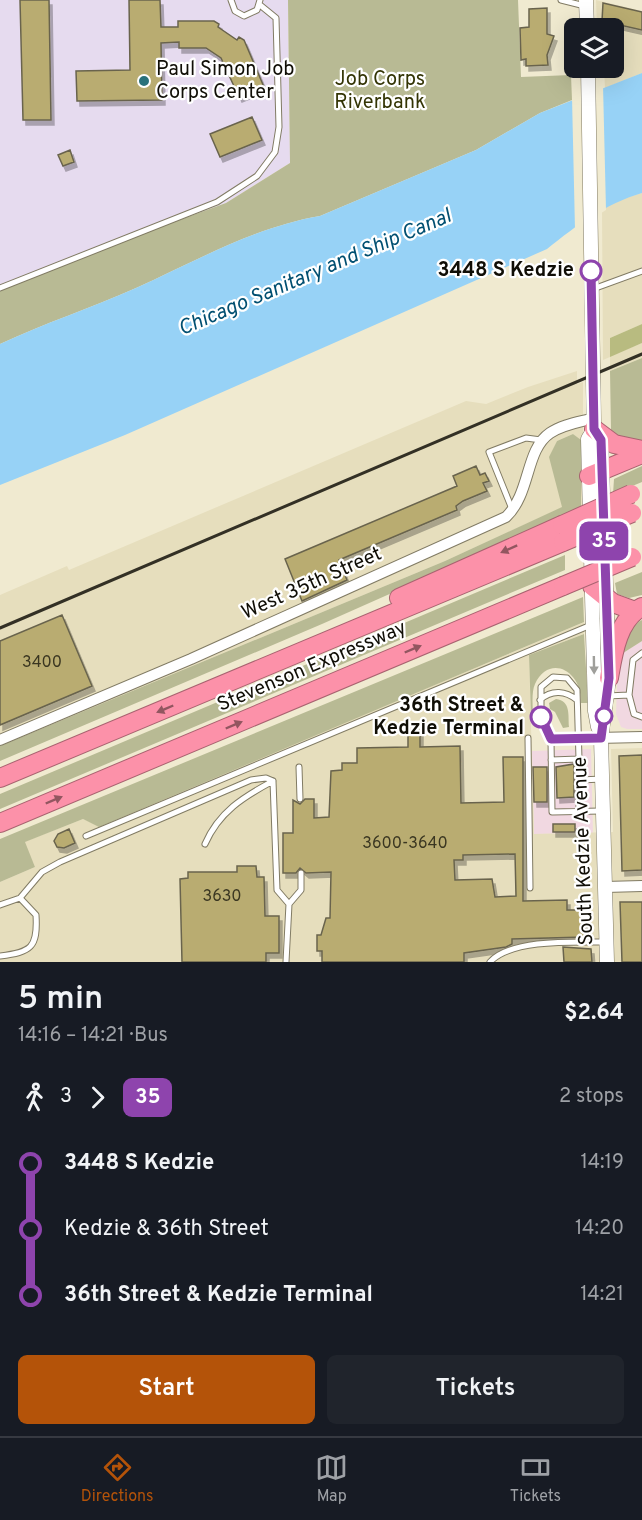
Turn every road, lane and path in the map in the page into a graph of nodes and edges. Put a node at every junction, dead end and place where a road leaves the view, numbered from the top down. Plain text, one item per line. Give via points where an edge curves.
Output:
1 (231, 0) edge
2 (561, 0) edge
3 (260, 3) edge
4 (586, 3) edge
5 (587, 18) edge
6 (588, 78) edge
7 (642, 271) edge
8 (0, 288) edge
9 (592, 289) junction
10 (594, 423) junction
11 (541, 440) junction
12 (642, 452) edge
13 (595, 473) junction
14 (637, 501) edge
15 (513, 510) junction
16 (637, 555) edge
17 (592, 586) junction
18 (606, 599) junction
19 (638, 609) edge
20 (593, 624) junction
21 (642, 652) edge
22 (608, 687) junction
23 (629, 695) junction
24 (540, 700) junction
25 (577, 700) junction
26 (642, 717) edge
27 (642, 737) edge
28 (528, 738) dead end
29 (601, 738) junction
30 (551, 739) junction
31 (579, 739) junction
32 (0, 740) edge
33 (579, 759) junction
34 (551, 760) junction
35 (299, 767) dead end
36 (0, 778) edge
37 (602, 779) junction
38 (580, 780) junction
39 (273, 781) junction
40 (300, 799) dead end
41 (579, 811) junction
42 (603, 811) junction
43 (0, 823) edge
44 (86, 836) dead end
45 (205, 844) dead end
46 (301, 873) dead end
47 (642, 886) edge
48 (605, 887) junction
49 (530, 888) dead end
50 (20, 898) junction
51 (289, 904) junction
52 (0, 905) edge
53 (606, 942) junction
54 (0, 956) edge
55 (286, 962) edge
56 (490, 962) edge
57 (607, 962) edge

1 - 3 lane via 235,12 244,15 254,13
2 - 4 lane
3 - 8 lane via 276,18 279,127 275,152 258,176 217,202
4 - 5 main road
6 - 9 main road, South Kedzie Avenue
7 - 9 lane
9 - 10 main road, South Kedzie Avenue
10 - 11 street via 561,427
10 - 12 highway via 614,444
10 - 13 main road, South Kedzie Avenue via 588,439
11 - 15 street via 522,496
11 - 15 lane via 526,438 489,452
12 - 13 highway
13 - 17 main road, South Kedzie Avenue
13 - 18 main road, South Kedzie Avenue
14 -> 36 highway, Stevenson Expressway, bridge via 374,622
15 - 32 street, West 35th Street via 506,517 191,659
43 -> 16 highway, Stevenson Expressway, bridge
17 - 18 highway
17 - 20 main road, South Kedzie Avenue
18 - 19 highway
18 - 22 main road, South Kedzie Avenue
19 - 22 highway via 614,650
20 -> 29 main road, South Kedzie Avenue via 595,711
20 - 44 lane
21 - 23 lane via 633,660
22 - 23 lane
22 - 29 main road, South Kedzie Avenue
23 - 26 lane via 634,714
24 - 25 lane via 555,692
24 - 25 lane via 543,684 557,676 571,681
24 - 30 lane via 541,717
25 - 31 lane
27 - 29 street
28 - 49 lane
29 - 31 street
29 - 37 main road, South Kedzie Avenue
30 - 31 street
30 - 34 lane
31 - 33 lane
33 - 34 lane
33 - 38 lane
34 - 41 lane via 552,812
35 - 40 lane
37 - 38 lane
37 - 42 main road, South Kedzie Avenue
38 - 41 lane
39 - 45 lane via 229,808
39 - 50 lane via 266,777 251,780 60,862 42,873
39 - 51 lane via 277,890
41 - 42 lane
42 - 48 main road, South Kedzie Avenue
46 - 51 lane via 301,890
47 - 48 street
48 - 53 main road, South Kedzie Avenue
50 - 52 lane
50 - 54 lane via 36,915 36,937 27,951
51 - 55 lane
53 - 56 lane via 522,946 497,954
53 - 57 main road, South Kedzie Avenue

